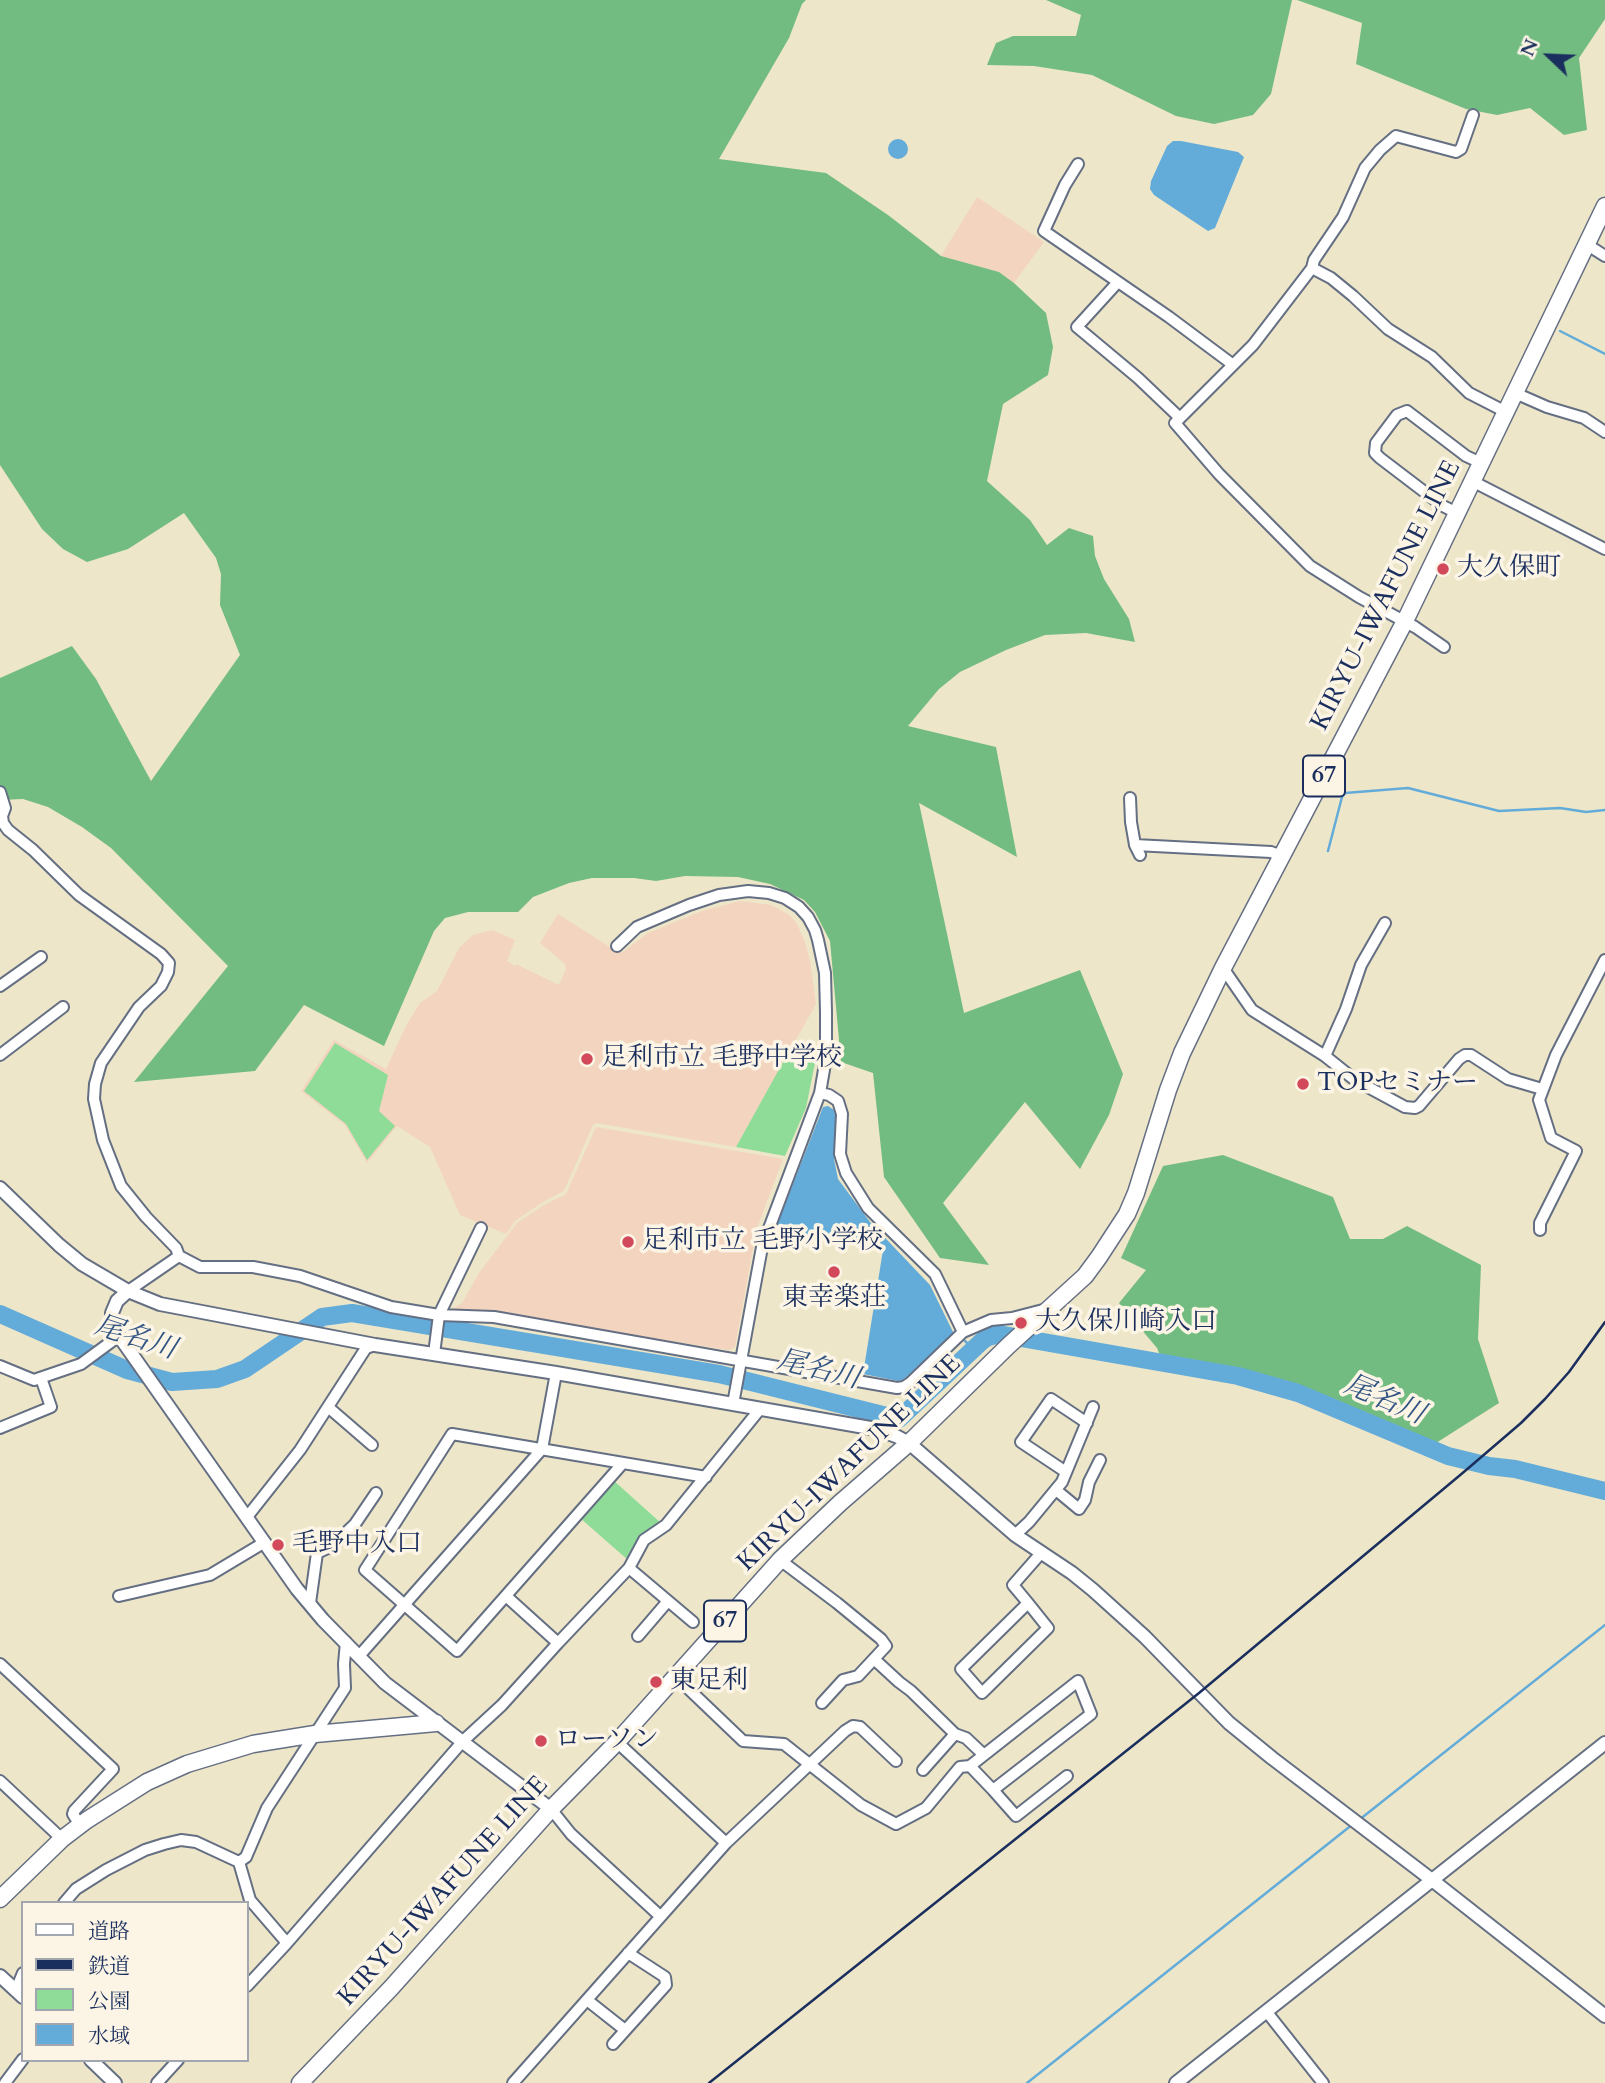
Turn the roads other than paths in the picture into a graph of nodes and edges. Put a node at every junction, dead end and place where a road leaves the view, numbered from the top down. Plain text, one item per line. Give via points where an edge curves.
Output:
1 (1474, 115) dead end
2 (1078, 164) dead end
3 (1605, 206) edge
4 (1586, 244) junction
5 (1605, 256) edge
6 (1312, 268) junction
7 (1118, 282) junction
8 (1232, 364) junction
9 (1515, 393) junction
10 (1506, 412) junction
11 (1180, 418) junction
12 (1605, 432) edge
13 (1481, 463) junction
14 (1472, 481) junction
15 (1457, 513) junction
16 (1605, 549) edge
17 (1405, 621) junction
18 (1444, 647) dead end
19 (0, 792) edge
20 (1130, 798) dead end
21 (1282, 856) junction
22 (1385, 923) dead end
23 (617, 946) dead end
24 (41, 957) dead end
25 (1605, 960) edge
26 (1223, 968) junction
27 (0, 986) edge
28 (63, 1007) dead end
29 (0, 1055) edge
30 (1325, 1056) junction
31 (1542, 1090) junction
32 (820, 1093) junction
33 (0, 1188) edge
34 (481, 1228) dead end
35 (1540, 1230) dead end
36 (179, 1256) junction
37 (128, 1291) junction
38 (1049, 1308) junction
39 (439, 1317) junction
40 (963, 1332) junction
41 (119, 1336) junction
42 (375, 1345) junction
43 (434, 1347) junction
44 (740, 1366) junction
45 (1, 1367) edge
46 (556, 1373) junction
47 (40, 1378) junction
48 (733, 1404) junction
49 (328, 1407) junction
50 (1093, 1407) dead end
51 (760, 1409) junction
52 (1087, 1423) junction
53 (0, 1428) edge
54 (909, 1443) junction
55 (372, 1446) dead end
56 (542, 1449) junction
57 (1100, 1460) dead end
58 (623, 1464) junction
59 (1066, 1472) junction
60 (706, 1477) junction
61 (1056, 1490) junction
62 (376, 1493) dead end
63 (247, 1517) junction
64 (1015, 1535) junction
65 (265, 1542) junction
66 (1042, 1552) junction
67 (780, 1560) junction
68 (629, 1568) junction
69 (119, 1596) dead end
70 (506, 1596) junction
71 (668, 1601) junction
72 (310, 1603) junction
73 (1028, 1603) junction
74 (404, 1605) junction
75 (693, 1622) dead end
76 (639, 1636) dead end
77 (346, 1642) junction
78 (558, 1643) junction
79 (359, 1656) junction
80 (874, 1659) junction
81 (0, 1664) edge
82 (675, 1676) junction
83 (822, 1703) dead end
84 (436, 1723) junction
85 (315, 1734) junction
86 (956, 1734) junction
87 (463, 1741) junction
88 (617, 1742) junction
89 (1605, 1743) edge
90 (984, 1755) junction
91 (896, 1761) dead end
92 (810, 1765) junction
93 (971, 1766) junction
94 (923, 1770) dead end
95 (1067, 1776) dead end
96 (0, 1781) edge
97 (993, 1790) junction
98 (551, 1809) junction
99 (80, 1825) junction
100 (62, 1839) junction
101 (726, 1843) junction
102 (239, 1863) junction
103 (1432, 1880) junction
104 (1, 1897) edge
105 (66, 1901) edge
106 (660, 1916) junction
107 (287, 1943) junction
108 (628, 1953) junction
109 (0, 1976) edge
110 (248, 1985) edge
111 (19, 1993) edge
112 (587, 2000) junction
113 (1266, 2011) junction
114 (1605, 2016) edge
115 (625, 2030) junction
116 (613, 2044) dead end
117 (21, 2062) edge
118 (93, 2062) edge
119 (176, 2062) edge
120 (5, 2083) edge
121 (115, 2083) edge
122 (158, 2083) edge
123 (300, 2083) edge
124 (513, 2083) edge
125 (1176, 2083) edge
126 (1323, 2083) edge

1 - 6 street via 1456,152 1401,136 1392,138 1366,168
2 - 7 street via 1044,231
3 - 4 main road, KIRYU-IWAFUNE LINE / 67
4 - 5 street
4 - 9 main road, KIRYU-IWAFUNE LINE / 67
6 - 8 street via 1253,345
6 - 10 street via 1432,358 1469,393
7 - 8 street
7 - 11 street via 1077,327
8 - 11 street
9 - 10 main road, KIRYU-IWAFUNE LINE / 67
9 - 12 street via 1584,418
10 - 13 main road, KIRYU-IWAFUNE LINE / 67
11 - 17 street via 1175,423 1219,474 1310,566
13 - 14 main road, KIRYU-IWAFUNE LINE / 67
13 - 15 street via 1407,411 1398,415 1377,443 1375,453 1380,458
14 - 15 main road, KIRYU-IWAFUNE LINE / 67
14 - 16 street
15 - 17 main road, KIRYU-IWAFUNE LINE / 67
17 - 18 street
17 - 21 main road, KIRYU-IWAFUNE LINE / 67
19 - 36 street via 8,830 79,895 169,963 161,986 139,1007 101,1063 93,1099 121,1186
20 - 21 street via 1137,850 1271,852
21 - 26 main road, KIRYU-IWAFUNE LINE / 67
22 - 30 street via 1361,965
23 - 32 street via 637,927 719,895 769,893 799,907 815,930 825,974 826,1058
24 - 27 street
25 - 31 street
26 - 30 street via 1252,1010
26 - 38 main road, KIRYU-IWAFUNE LINE / 67 via 1182,1053 1127,1214 1085,1276
28 - 29 street
30 - 31 street via 1355,1080 1410,1108 1419,1106 1465,1055 1508,1079
31 - 35 street via 1539,1104 1549,1135 1576,1151
32 - 40 street via 838,1101 842,1114 840,1154 846,1173 868,1208 934,1273
32 - 44 street via 765,1236
33 - 37 street via 75,1258
34 - 39 street
36 - 37 street
36 - 39 street via 200,1266 253,1267 300,1276 391,1307
37 - 41 street via 113,1313
37 - 42 street via 180,1309
38 - 40 street via 991,1320
38 - 54 main road, KIRYU-IWAFUNE LINE / 67
39 - 43 street
39 - 44 street via 494,1317
40 - 44 street via 904,1387
41 - 47 street via 81,1364
41 - 63 street
42 - 43 street
42 - 49 street via 366,1348
43 - 46 street
44 - 48 street
45 - 47 street via 34,1380
46 - 48 street
46 - 56 street
47 - 53 street via 51,1408
48 - 51 street
49 - 55 street
49 - 63 street
50 - 52 street
51 - 54 street via 876,1429
51 - 60 street
52 - 59 street
52 - 59 street via 1051,1399 1021,1442
54 - 64 street
54 - 67 main road, KIRYU-IWAFUNE LINE / 67
56 - 58 street
56 - 74 street
56 - 74 street via 452,1434 365,1570
57 - 61 street via 1079,1509
58 - 60 street
58 - 70 street
59 - 61 street
60 - 68 street via 666,1525 644,1540
61 - 64 street
62 - 72 street via 355,1524 332,1546 317,1553
63 - 65 street
64 - 66 street
65 - 69 street via 210,1575
65 - 72 street
66 - 73 street via 1013,1585
66 - 103 street via 1114,1608 1229,1723
67 - 80 street via 881,1639 886,1646
67 - 82 main road, KIRYU-IWAFUNE LINE / 67
68 - 71 street
68 - 78 street
70 - 74 street via 457,1651
70 - 78 street
71 - 75 street
71 - 76 street
72 - 77 street
73 - 73 street via 1048,1628 982,1692 961,1669
74 - 79 street
77 - 79 street
77 - 85 street via 345,1688
78 - 87 street
79 - 84 street
80 - 83 street via 858,1676 842,1679
80 - 86 street
81 - 99 street via 113,1769 74,1811
82 - 88 main road, KIRYU-IWAFUNE LINE / 67
82 - 92 street via 743,1741 784,1744
84 - 85 main road
84 - 87 street
85 - 99 main road via 253,1744 187,1764 147,1782
85 - 102 street via 267,1808 246,1857
86 - 90 street
86 - 94 street
87 - 98 street
87 - 107 street
88 - 98 main road, KIRYU-IWAFUNE LINE / 67
88 - 101 street
89 - 103 street
90 - 93 street
90 - 97 street via 1078,1681 1091,1714
91 - 92 street via 860,1727 853,1726
92 - 93 street via 861,1805 896,1824 926,1808 960,1767
92 - 101 street
93 - 97 street
95 - 97 street via 1016,1816
96 - 100 street
98 - 106 street via 571,1834
98 - 123 main road, KIRYU-IWAFUNE LINE / 67
99 - 100 main road
100 - 104 main road
101 - 106 street
102 - 105 street via 196,1842 181,1840 145,1850 106,1870
102 - 107 street via 250,1900
103 - 113 street
103 - 114 street
106 - 108 street
107 - 110 street
108 - 112 street
108 - 115 street via 665,1977 666,1985
109 - 111 street
112 - 115 street
112 - 124 street
113 - 125 street
113 - 126 street
115 - 116 street
117 - 120 street
118 - 121 street
119 - 122 street

